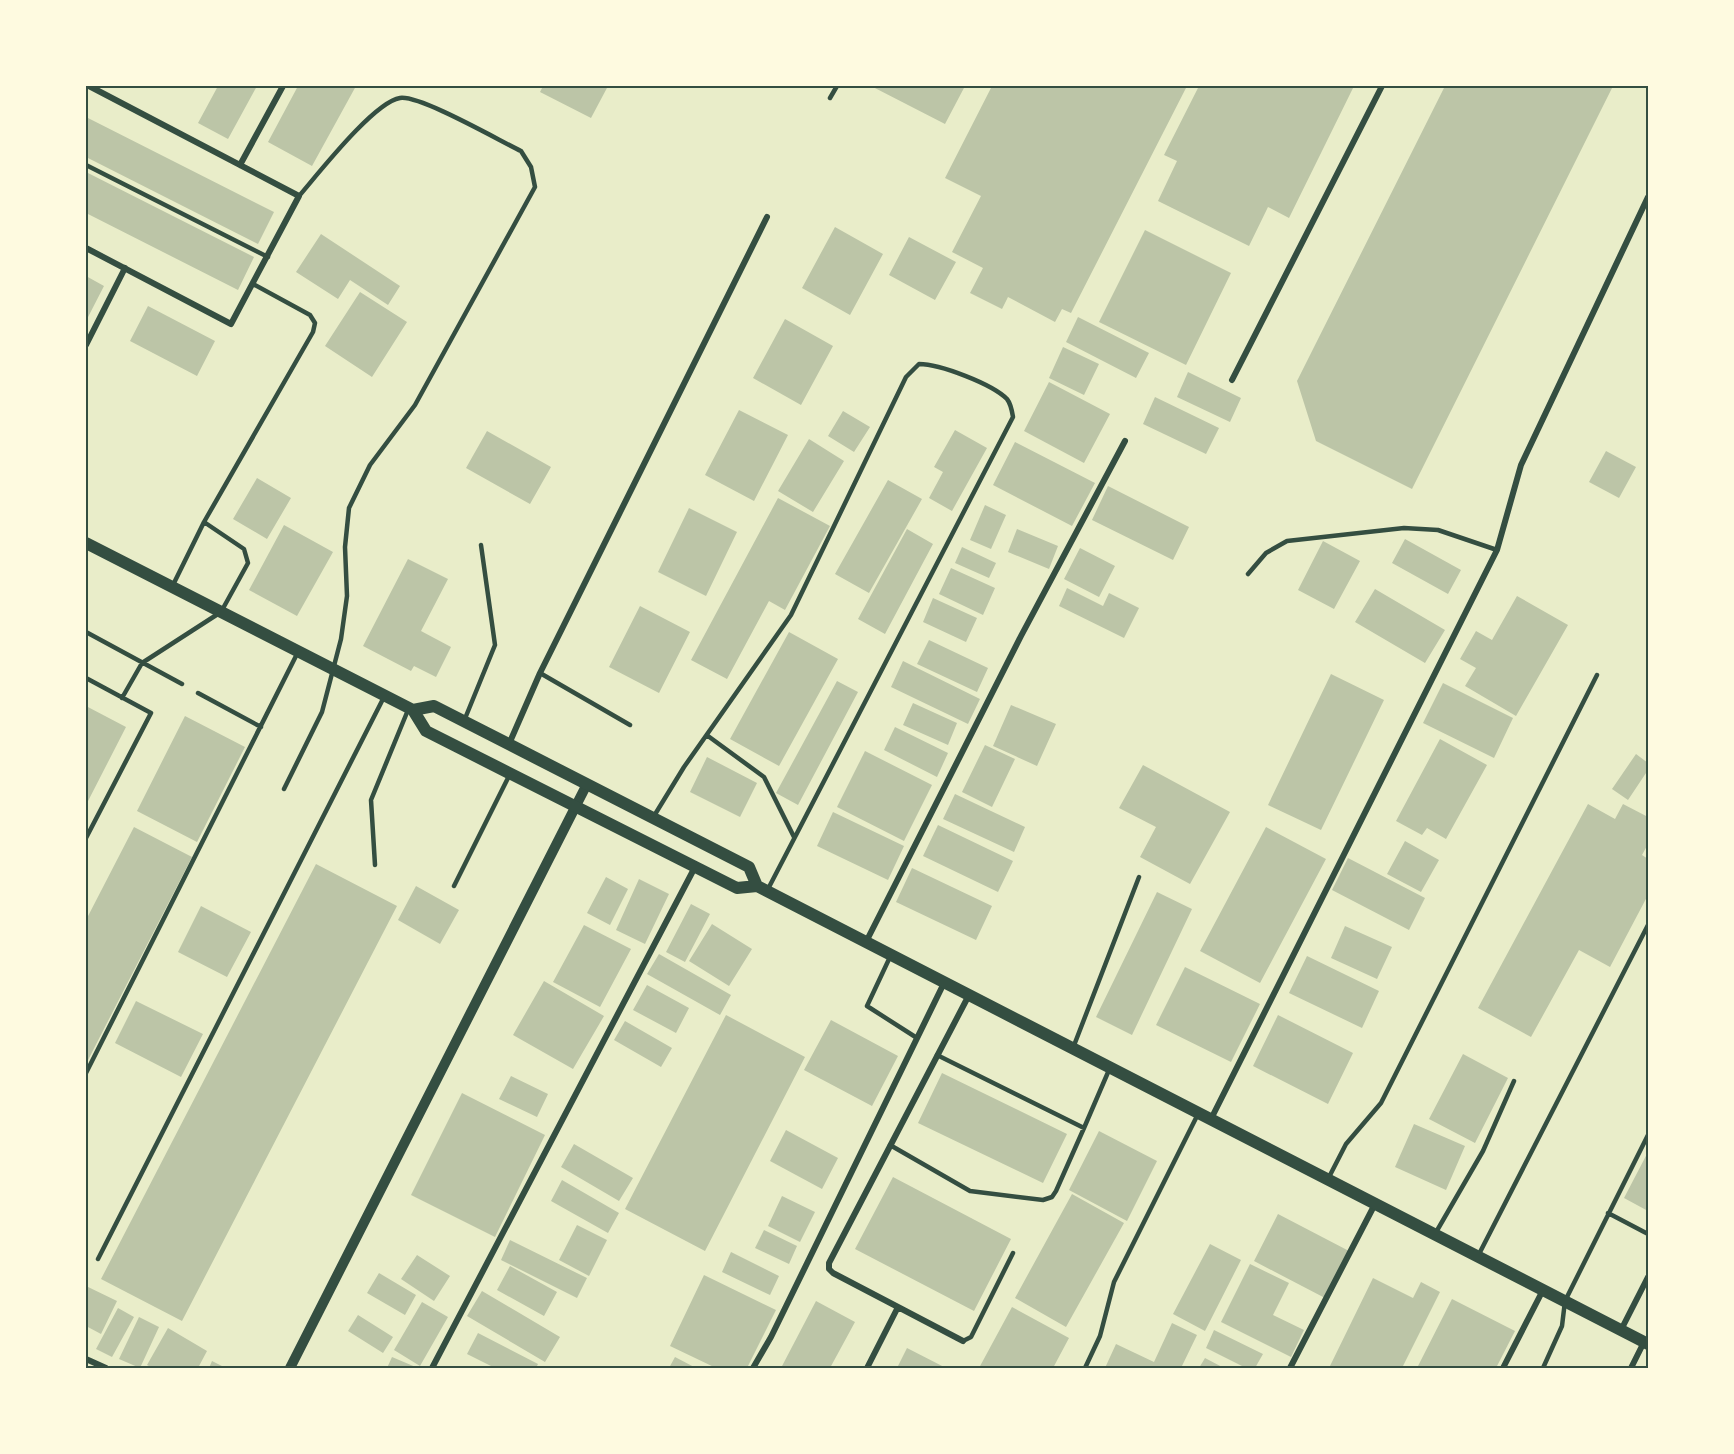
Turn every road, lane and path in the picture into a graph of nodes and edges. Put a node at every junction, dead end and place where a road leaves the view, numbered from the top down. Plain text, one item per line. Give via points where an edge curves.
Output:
1 (89, 86) edge
2 (283, 86) edge
3 (837, 86) edge
4 (1382, 86) edge
5 (830, 98) dead end
6 (86, 165) edge
7 (240, 165) junction
8 (299, 196) junction
9 (1648, 197) edge
10 (767, 217) dead end
11 (86, 248) edge
12 (268, 257) junction
13 (125, 268) junction
14 (253, 284) junction
15 (88, 333) edge
16 (86, 345) edge
17 (1232, 380) dead end
18 (1125, 441) dead end
19 (204, 522) junction
20 (86, 543) edge
21 (481, 545) dead end
22 (1497, 550) junction
23 (1248, 574) dead end
24 (172, 587) junction
25 (221, 612) junction
26 (86, 632) edge
27 (298, 652) junction
28 (142, 663) junction
29 (333, 669) junction
30 (540, 673) junction
31 (1597, 675) dead end
32 (86, 678) edge
33 (182, 684) dead end
34 (198, 693) dead end
35 (385, 696) junction
36 (122, 698) junction
37 (411, 709) junction
38 (464, 721) junction
39 (630, 725) dead end
40 (261, 727) junction
41 (708, 736) junction
42 (509, 744) junction
43 (511, 773) junction
44 (586, 786) junction
45 (284, 789) dead end
46 (576, 806) junction
47 (652, 818) junction
48 (794, 837) junction
49 (86, 838) edge
50 (375, 865) dead end
51 (695, 866) junction
52 (1139, 877) dead end
53 (454, 886) dead end
54 (762, 888) junction
55 (1648, 925) edge
56 (866, 942) junction
57 (891, 955) junction
58 (944, 982) junction
59 (969, 995) junction
60 (917, 1038) junction
61 (1073, 1048) junction
62 (937, 1055) junction
63 (1110, 1067) junction
64 (86, 1073) edge
65 (1514, 1081) dead end
66 (1198, 1113) junction
67 (1211, 1119) junction
68 (1084, 1128) junction
69 (1648, 1135) edge
70 (890, 1145) junction
71 (1328, 1179) junction
72 (1375, 1204) junction
73 (1608, 1213) junction
74 (1435, 1234) junction
75 (1648, 1234) edge
76 (1013, 1253) dead end
77 (1478, 1256) junction
78 (98, 1259) dead end
79 (1648, 1277) edge
80 (1543, 1290) junction
81 (1564, 1301) junction
82 (898, 1307) junction
83 (1621, 1330) junction
84 (963, 1341) joint
85 (1646, 1343) edge
86 (86, 1359) edge
87 (106, 1368) edge
88 (290, 1368) edge
89 (432, 1368) edge
90 (753, 1368) edge
91 (867, 1368) edge
92 (1085, 1368) edge
93 (1290, 1368) edge
94 (1503, 1368) edge
95 (1543, 1368) edge
96 (1631, 1368) edge

1 - 7 street
2 - 7 street
3 - 5 lane
4 - 17 street
6 - 12 lane
7 - 8 street
8 - 12 street
8 - 29 lane via 379,107 400,98 420,101 521,151 531,167 535,186 416,405 370,465 349,508 345,547 347,596
9 - 22 street via 1521,465
10 - 30 street
11 - 13 street
12 - 14 street
13 - 14 street via 231,324
13 - 15 street
14 - 19 lane via 310,315 315,324
15 - 16 street
18 - 56 street
19 - 24 lane
19 - 25 lane via 244,549 248,556 248,563
20 - 24 main road
21 - 38 lane via 495,645
22 - 23 lane via 1438,530 1404,528 1287,541 1266,553
22 - 67 street
24 - 25 main road
25 - 27 main road
25 - 28 lane
26 - 28 lane
27 - 29 main road
27 - 40 lane
28 - 33 lane
28 - 36 lane
29 - 35 main road
29 - 45 lane via 322,712
30 - 39 lane
30 - 42 street
31 - 71 lane via 1381,1103 1346,1144
32 - 36 lane
34 - 40 lane
35 - 37 main road
35 - 78 lane
36 - 49 lane via 151,713
37 - 38 main road via 434,706
37 - 43 main road via 426,731
37 - 50 lane via 371,800
38 - 42 main road
40 - 64 lane
41 - 47 lane
41 - 48 lane via 764,777
41 - 48 lane via 791,615 906,377 919,364 934,364 1000,393 1009,402 1013,417
42 - 44 main road
43 - 46 main road
43 - 53 lane
44 - 46 street
44 - 47 main road
46 - 51 main road
46 - 88 street
47 - 54 main road via 748,867
48 - 54 lane
51 - 54 main road via 737,888
51 - 89 street
52 - 61 lane
54 - 56 main road
55 - 77 lane
56 - 57 main road
57 - 58 main road
57 - 60 lane via 867,1006
58 - 59 main road
58 - 60 street
59 - 61 main road
59 - 62 street
60 - 90 street
61 - 63 main road
62 - 68 lane
62 - 70 street
63 - 66 main road
63 - 68 lane
65 - 74 lane via 1483,1151
66 - 67 main road
66 - 92 lane via 1114,1282 1100,1336
67 - 71 main road
68 - 70 lane via 1056,1191 1043,1200 970,1191
69 - 73 lane
70 - 82 street via 829,1269
71 - 72 main road
72 - 74 main road
72 - 93 street
73 - 75 lane
73 - 81 lane
74 - 77 main road
76 - 84 lane via 971,1337
77 - 80 main road
79 - 83 street
80 - 81 main road
80 - 94 street
81 - 83 main road
81 - 95 lane via 1562,1326
82 - 84 street
82 - 91 street
83 - 85 main road
85 - 96 street
86 - 87 street

